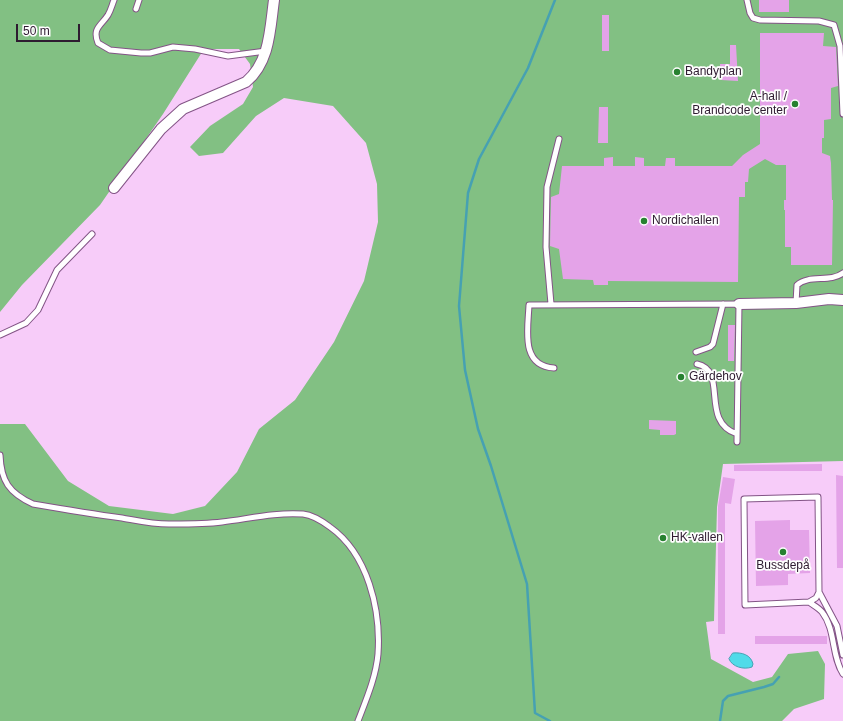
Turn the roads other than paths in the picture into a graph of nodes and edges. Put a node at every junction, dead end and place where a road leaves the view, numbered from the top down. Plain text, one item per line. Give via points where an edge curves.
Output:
1 (114, 0) edge
2 (139, 0) edge
3 (274, 0) edge
4 (747, 0) edge
5 (136, 9) dead end
6 (266, 51) junction
7 (843, 114) edge
8 (558, 139) dead end
9 (114, 188) dead end
10 (92, 234) dead end
11 (843, 273) edge
12 (843, 292) edge
13 (829, 299) junction
14 (843, 300) edge
15 (796, 303) junction
16 (551, 304) junction
17 (723, 304) junction
18 (739, 304) junction
19 (0, 335) edge
20 (696, 352) dead end
21 (696, 364) dead end
22 (554, 368) dead end
23 (737, 434) junction
24 (737, 442) dead end
25 (0, 455) edge
26 (819, 592) junction
27 (810, 602) junction
28 (843, 655) edge
29 (843, 674) edge
30 (358, 721) edge

1 - 6 lane via 95,33 98,43 110,50 150,53 173,47 186,47 228,56
2 - 5 lane
3 - 6 street
4 - 7 lane via 753,18 760,20 820,21 834,24 840,46
6 - 9 street via 258,70 246,82 183,109 161,129
8 - 16 lane via 547,188 546,247
10 - 19 lane via 57,270 38,310 26,323
11 - 15 lane via 827,278 803,280 797,285
12 - 13 street
13 - 14 street
13 - 15 street
15 - 18 street
16 - 17 lane
16 - 22 lane via 529,305 528,342 529,354 534,361
17 - 18 lane
17 - 20 lane via 713,344 710,348
18 - 23 lane
21 - 23 lane via 706,369 711,376 719,421 728,431
23 - 24 lane
25 - 30 lane via 0,465 10,490 32,504 172,524 304,514 322,521 337,532 361,564 373,596 378,623 378,655
26 - 27 lane
26 - 27 lane via 818,497 744,499 745,605
26 - 28 lane via 837,626
27 - 29 lane via 822,612 831,629 835,653

